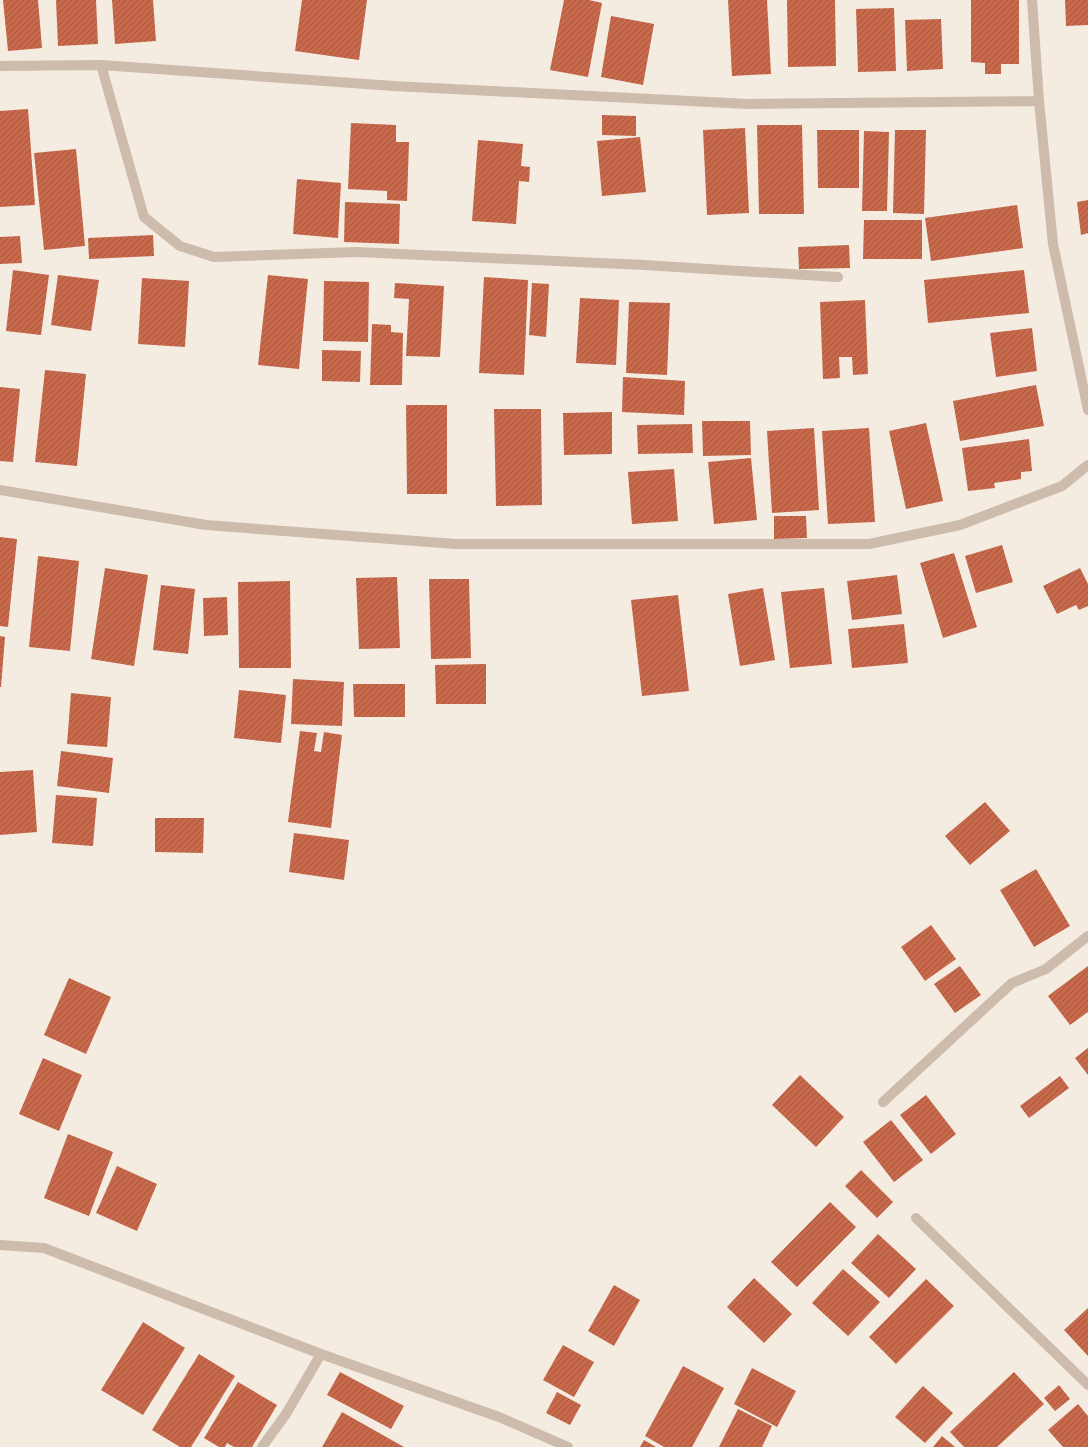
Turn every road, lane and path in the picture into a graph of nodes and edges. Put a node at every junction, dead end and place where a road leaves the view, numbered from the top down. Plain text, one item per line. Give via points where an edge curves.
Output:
1 (1032, 0) edge
2 (101, 65) junction
3 (0, 66) edge
4 (1039, 101) junction
5 (838, 277) dead end
6 (1088, 410) edge
7 (1088, 465) edge
8 (0, 490) edge
9 (1088, 936) edge
10 (883, 1102) dead end
11 (916, 1218) dead end
12 (0, 1245) edge
13 (321, 1354) junction
14 (1088, 1385) edge
15 (262, 1447) edge
16 (568, 1447) edge

1 - 4 street
2 - 3 street
2 - 4 street via 394,86 748,104
2 - 5 street via 144,217 180,246 214,256 358,252
4 - 6 street via 1053,244
7 - 8 street via 1062,486 960,525 870,544 456,544 206,525
9 - 10 street via 1046,969 1012,983
11 - 14 street
12 - 13 street via 44,1248
13 - 15 street via 286,1414
13 - 16 street via 499,1417

